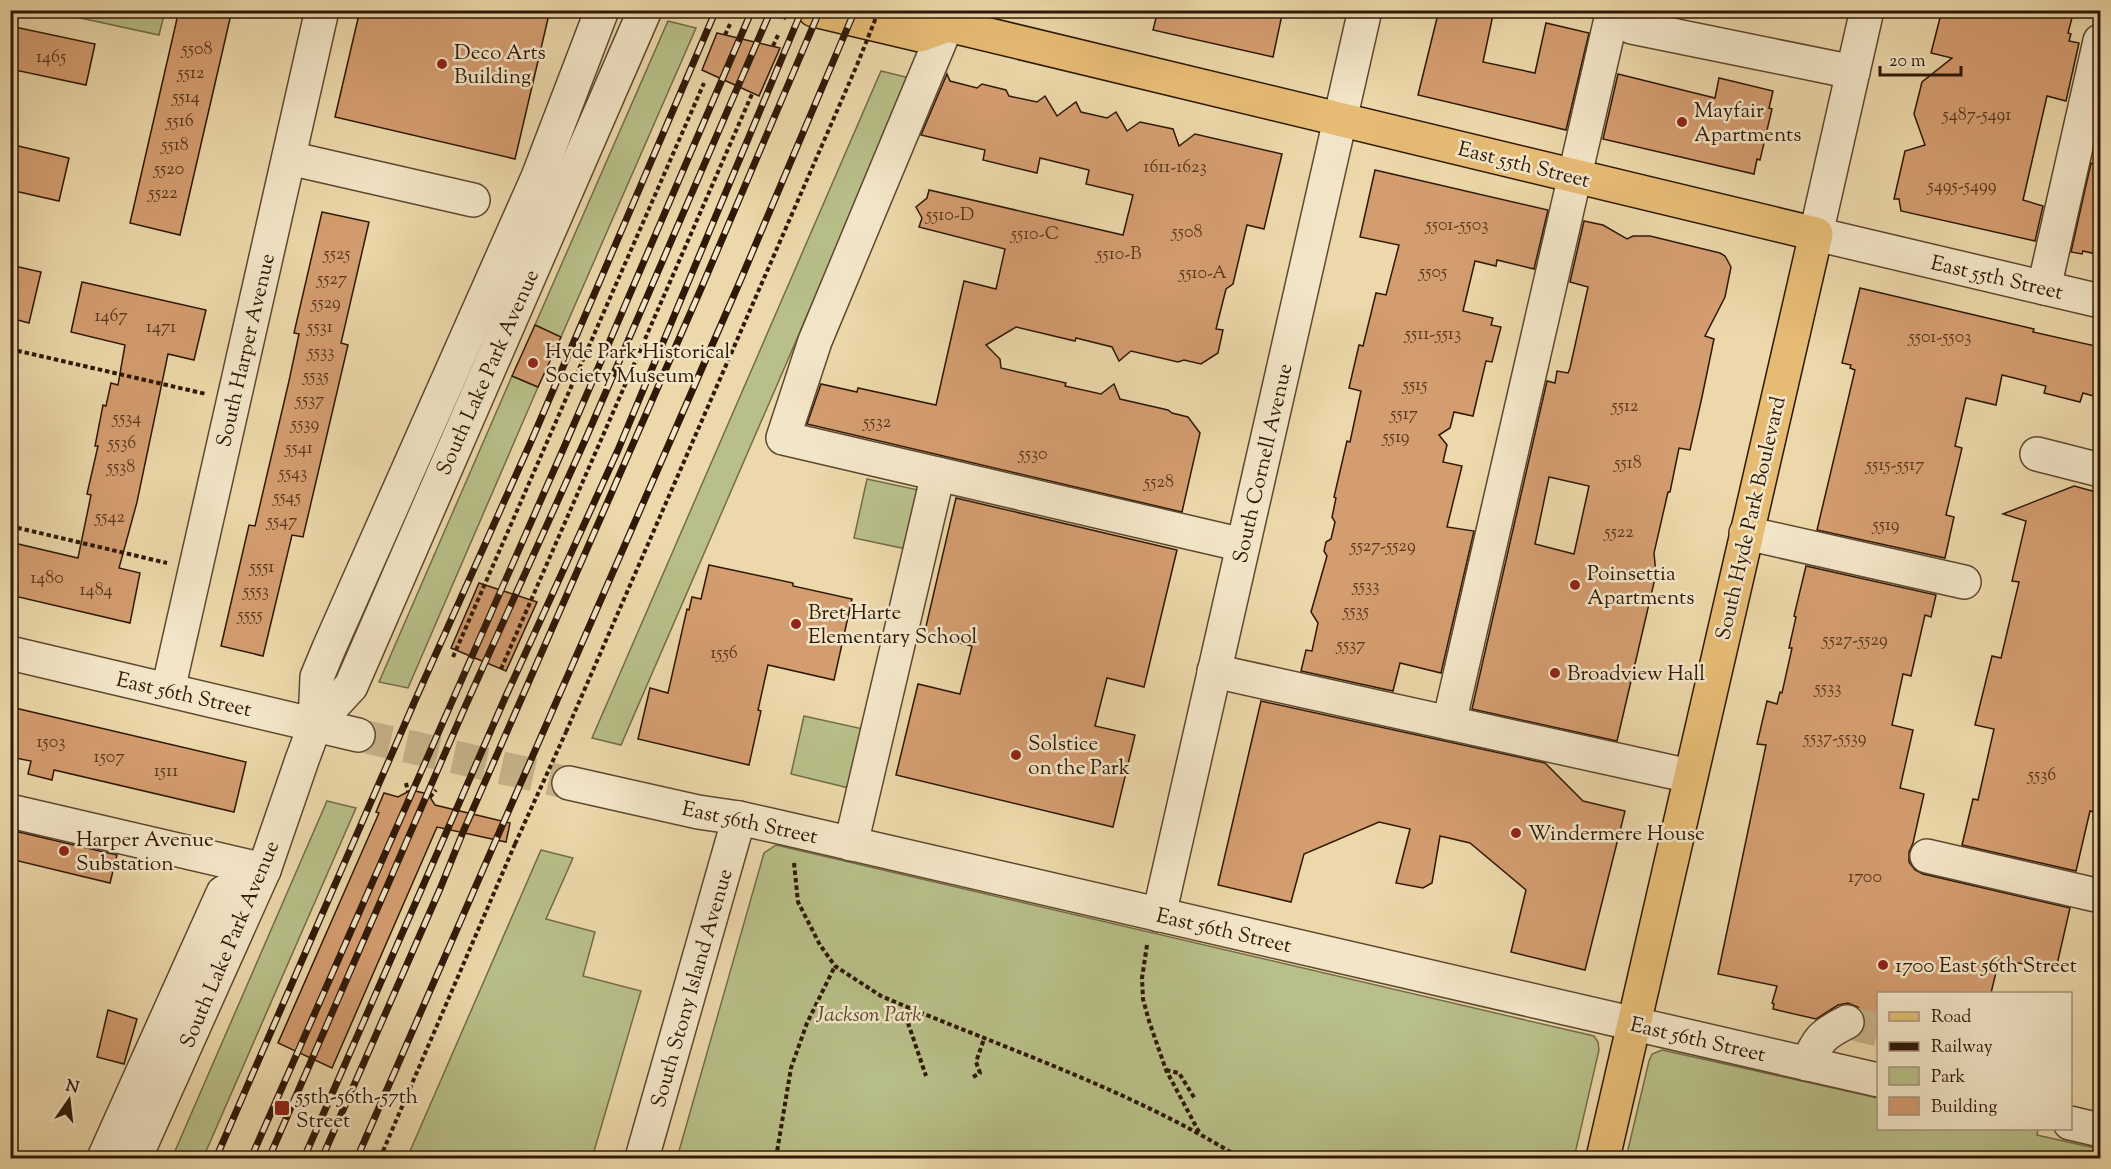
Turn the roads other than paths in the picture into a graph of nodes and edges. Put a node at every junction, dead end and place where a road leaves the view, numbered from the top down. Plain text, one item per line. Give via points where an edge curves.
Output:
1 (322, 10) edge
2 (602, 10) edge
3 (645, 10) edge
4 (814, 10) edge
5 (1365, 10) edge
6 (1867, 10) edge
7 (944, 15) edge
8 (1622, 19) edge
9 (2100, 42) edge
10 (1853, 72) junction
11 (1340, 119) junction
12 (289, 158) junction
13 (1574, 176) junction
14 (473, 200) dead end
15 (1816, 234) junction
16 (2043, 288) junction
17 (2100, 301) edge
18 (2037, 454) dead end
19 (2100, 471) edge
20 (938, 474) junction
21 (1746, 533) junction
22 (1243, 545) junction
23 (1964, 582) dead end
24 (10, 653) edge
25 (1214, 671) junction
26 (168, 690) junction
27 (1449, 723) junction
28 (315, 725) junction
29 (358, 735) tunnel mouth
30 (1690, 776) junction
31 (569, 783) tunnel mouth
32 (10, 811) edge
33 (739, 818) junction
34 (851, 844) junction
35 (1927, 856) dead end
36 (264, 870) junction
37 (2100, 896) edge
38 (1159, 915) junction
39 (1847, 1022) tunnel mouth
40 (1633, 1025) junction
41 (1807, 1064) junction
42 (1877, 1080) edge
43 (104, 1158) edge
44 (135, 1158) edge
45 (642, 1158) edge
46 (1603, 1158) edge

1 - 12 street, South Harper Avenue
2 - 28 street, South Lake Park Avenue via 538,177 317,677
3 - 28 street, South Lake Park Avenue via 351,686
4 - 7 main road via 920,35
5 - 11 street, South Cornell Avenue
6 - 10 street, South Hyde Park Boulevard
7 - 11 main road, East 55th Street
7 - 20 street via 815,341 783,438
8 - 10 street
8 - 13 street
9 - 16 street
10 - 15 street, South Hyde Park Boulevard
11 - 13 main road, East 55th Street
11 - 22 street, South Cornell Avenue
12 - 14 street
12 - 26 street, South Harper Avenue
13 - 15 main road, East 55th Street
13 - 27 street
15 - 16 street, East 55th Street
15 - 21 main road, South Hyde Park Boulevard
16 - 17 street, East 55th Street
18 - 19 street
20 - 22 street
20 - 34 street
21 - 23 street
21 - 30 main road, South Hyde Park Boulevard
22 - 25 street, South Cornell Avenue
24 - 26 street, East 56th Street
25 - 27 street
25 - 38 street, South Cornell Avenue
26 - 28 street, East 56th Street
27 - 30 street
28 - 29 street, East 56th Street
28 - 36 street, South Lake Park Avenue
30 - 40 main road, South Hyde Park Boulevard
31 - 33 street, East 56th Street
32 - 36 street
33 - 34 street, East 56th Street
33 - 45 street, South Stony Island Avenue
34 - 38 street, East 56th Street
35 - 37 street
36 - 43 street via 223,893
36 - 44 street, South Lake Park Avenue
38 - 40 street, East 56th Street
39 - 41 street via 1819,1039
40 - 41 street, East 56th Street
40 - 46 main road, South Hyde Park Boulevard
41 - 42 street, East 56th Street

